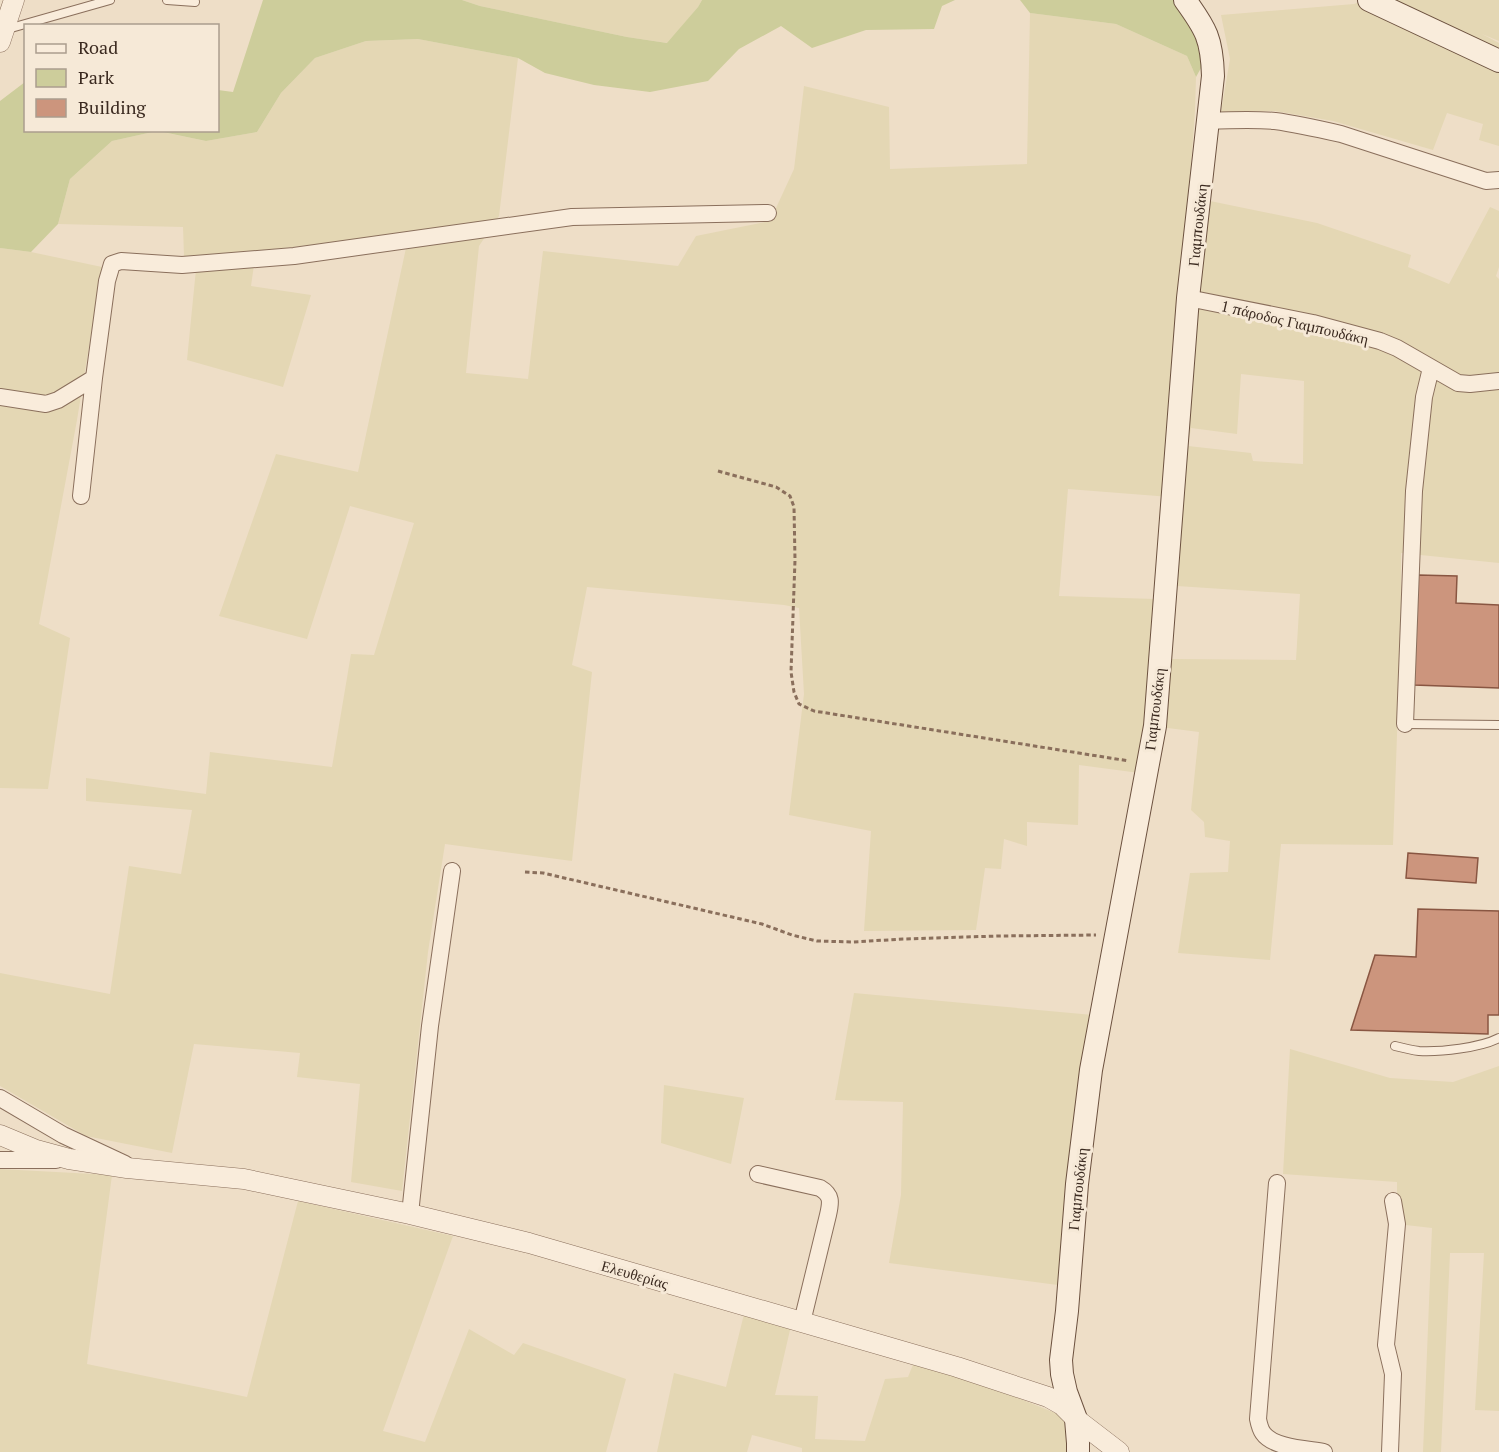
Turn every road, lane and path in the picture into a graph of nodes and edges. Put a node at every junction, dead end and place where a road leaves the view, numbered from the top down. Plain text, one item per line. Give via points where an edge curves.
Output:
1 (14, 0) edge
2 (110, 0) edge
3 (167, 0) edge
4 (1185, 0) edge
5 (1369, 0) edge
6 (195, 2) dead end
7 (38, 24) edge
8 (24, 29) edge
9 (2, 36) edge
10 (1499, 61) edge
11 (1208, 121) junction
12 (1499, 180) edge
13 (768, 213) dead end
14 (1188, 298) junction
15 (1431, 368) junction
16 (94, 378) junction
17 (1499, 381) edge
18 (0, 397) edge
19 (718, 471) dead end
20 (81, 496) dead end
21 (1405, 724) joint
22 (1499, 725) edge
23 (1147, 764) junction
24 (452, 871) dead end
25 (525, 872) dead end
26 (1116, 934) junction
27 (1499, 1038) edge
28 (1395, 1046) dead end
29 (0, 1098) edge
30 (0, 1135) edge
31 (69, 1159) junction
32 (0, 1160) edge
33 (130, 1168) junction
34 (758, 1174) dead end
35 (1277, 1183) dead end
36 (1393, 1201) dead end
37 (410, 1214) junction
38 (802, 1322) junction
39 (1076, 1419) junction
40 (1078, 1452) edge
41 (1119, 1452) edge
42 (1324, 1452) edge
43 (1390, 1452) edge

1 - 9 street
2 - 7 lane
3 - 6 lane
4 - 11 main road, Γιαμπουδάκη via 1209,38 1213,56
5 - 10 main road
8 - 9 lane
11 - 12 street via 1275,121 1323,129 1486,182
11 - 14 main road, Γιαμπουδάκη
13 - 16 street via 572,217 294,256 182,266 121,261 112,264 107,281
14 - 15 street, 1 πάροδος Γιαμπουδάκη via 1380,341
14 - 23 main road, Γιαμπουδάκη via 1155,726
15 - 17 street, 1 πάροδος Γιαμπουδάκη via 1464,385
15 - 21 street via 1414,491
16 - 18 street via 46,404
16 - 20 street
19 - 23 path via 776,487 790,496 794,507 791,672 799,704 814,711
21 - 22 lane
23 - 26 main road, Γιαμπουδάκη
24 - 37 street
25 - 26 path via 762,924 817,941
26 - 39 main road, Γιαμπουδάκη via 1091,1070 1061,1360 1066,1392
27 - 28 lane via 1480,1045 1434,1051
29 - 33 street
30 - 31 street, Ελευθερίας
31 - 32 street
31 - 33 street, Ελευθερίας
33 - 37 street, Ελευθερίας via 244,1179
34 - 38 street via 820,1188 830,1199
35 - 42 street via 1258,1419 1269,1440
36 - 43 street via 1397,1224 1386,1345 1393,1374
37 - 38 street, Ελευθερίας via 529,1243
38 - 39 street, Ελευθερίας via 1048,1397
39 - 40 main road, Γιαμπουδάκη
39 - 41 street, Ελευθερίας

